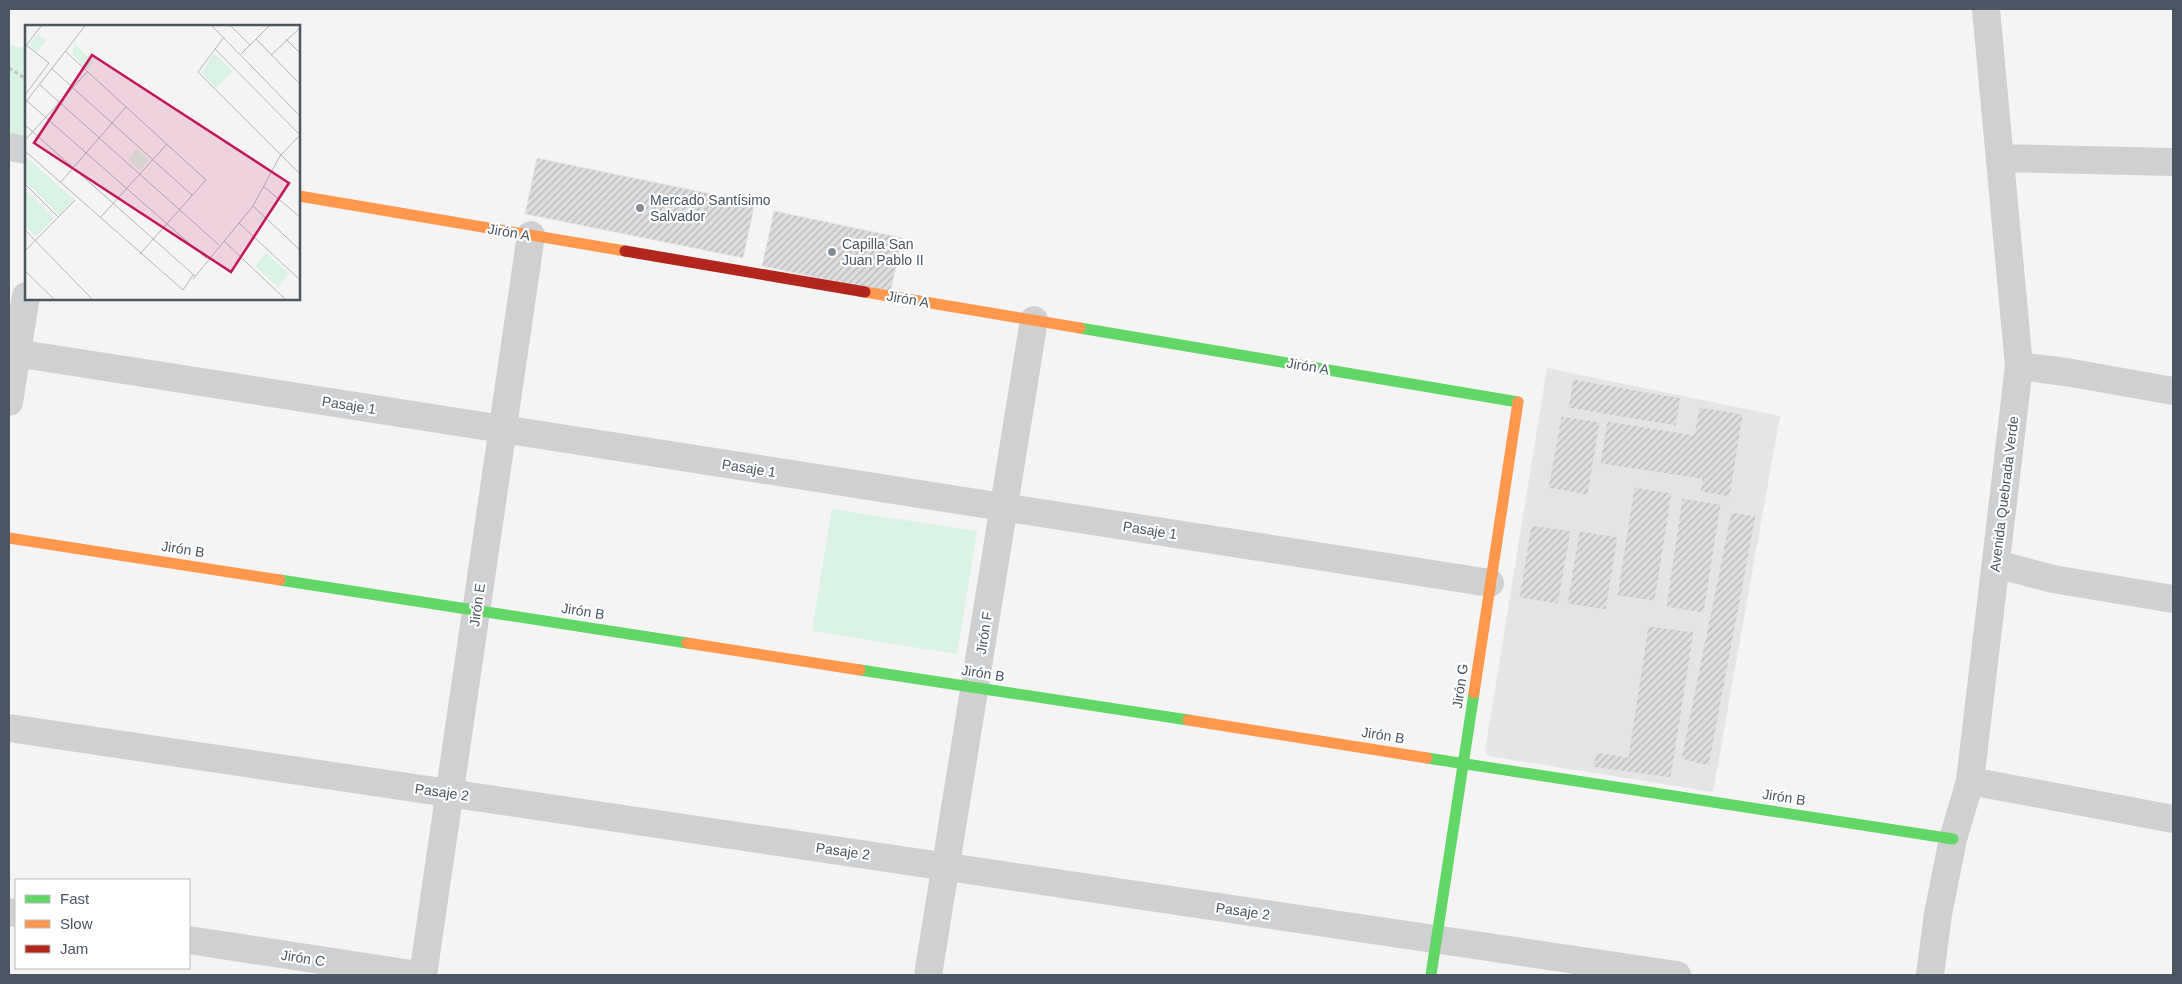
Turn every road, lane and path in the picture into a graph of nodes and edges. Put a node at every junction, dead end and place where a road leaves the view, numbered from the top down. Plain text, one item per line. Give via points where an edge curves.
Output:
1 (1986, 9) edge
2 (9, 68) edge
3 (25, 78) edge
4 (9, 147) edge
5 (25, 150) edge
6 (2000, 158) junction
7 (2173, 162) edge
8 (300, 196) edge
9 (532, 235) junction
10 (25, 300) edge
11 (1034, 320) junction
12 (13, 353) edge
13 (2019, 366) junction
14 (2173, 391) edge
15 (9, 402) edge
16 (1518, 402) joint
17 (503, 430) junction
18 (1004, 507) junction
19 (9, 538) edge
20 (1996, 564) junction
21 (1490, 583) junction
22 (2173, 599) edge
23 (476, 610) junction
24 (975, 687) junction
25 (9, 728) edge
26 (1464, 762) junction
27 (1970, 781) junction
28 (450, 793) junction
29 (2173, 819) edge
30 (1953, 839) junction
31 (946, 867) junction
32 (1437, 939) junction
33 (190, 940) edge
34 (418, 975) edge
35 (423, 975) edge
36 (928, 975) edge
37 (1432, 975) edge
38 (1677, 975) edge
39 (1930, 975) edge

1 - 6 street, Avenida Quebrada Verde
2 - 3 path
4 - 5 street
6 - 7 street
6 - 13 street, Avenida Quebrada Verde
8 - 9 street, Jirón A
9 - 11 street, Jirón A
9 - 17 street, Jirón E
10 - 12 street
11 - 16 street, Jirón A
11 - 18 street, Jirón F
12 - 15 street
12 - 17 street, Pasaje 1
13 - 14 street via 2072,372
13 - 20 street, Avenida Quebrada Verde
16 - 21 street, Jirón G
17 - 18 street, Pasaje 1
17 - 23 street, Jirón E
18 - 21 street, Pasaje 1
18 - 24 street, Jirón F
19 - 23 street, Jirón B
20 - 22 street via 2053,579
20 - 27 street, Avenida Quebrada Verde
21 - 26 street, Jirón G
23 - 24 street, Jirón B
23 - 28 street, Jirón E
24 - 26 street, Jirón B
24 - 31 street, Jirón F
25 - 28 street, Pasaje 2
26 - 30 street, Jirón B
26 - 32 street, Jirón G
27 - 29 street
27 - 30 street, Avenida Quebrada Verde
28 - 31 street, Pasaje 2
28 - 35 street, Jirón E
30 - 39 street, Avenida Quebrada Verde
31 - 32 street, Pasaje 2
31 - 36 street, Jirón F
32 - 37 street, Jirón G
32 - 38 street, Pasaje 2
33 - 34 street, Jirón C

